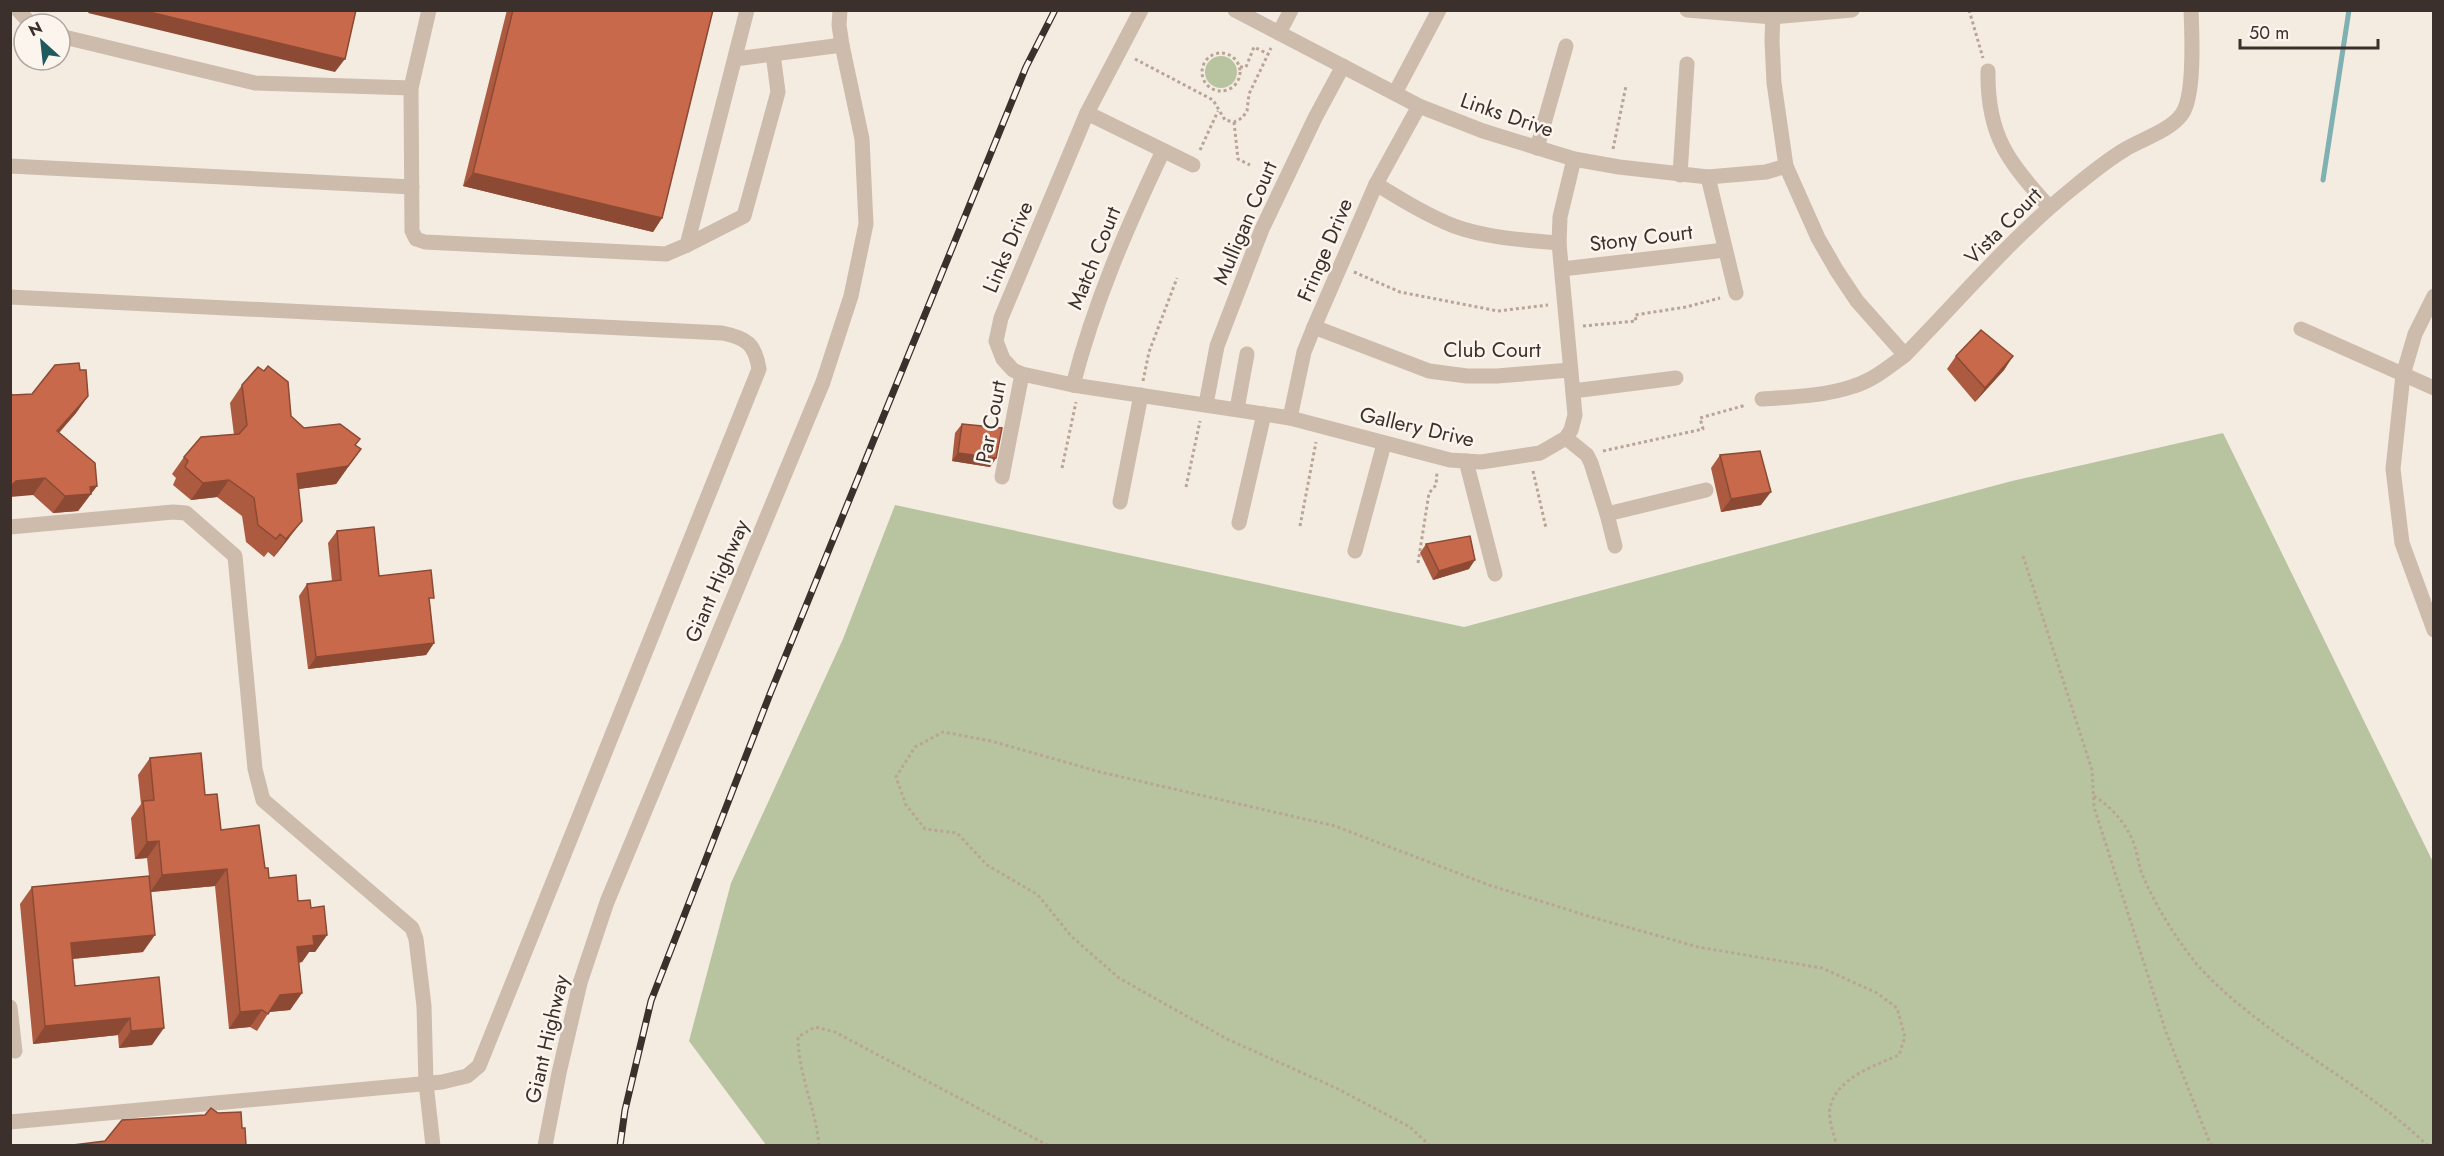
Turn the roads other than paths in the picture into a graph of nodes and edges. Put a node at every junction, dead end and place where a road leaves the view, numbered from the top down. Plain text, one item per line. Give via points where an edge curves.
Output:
1 (429, 10) edge
2 (747, 10) edge
3 (830, 10) edge
4 (1142, 10) edge
5 (1235, 10) edge
6 (1291, 10) edge
7 (1439, 10) edge
8 (1687, 10) edge
9 (1852, 10) edge
10 (2191, 10) edge
11 (1773, 14) edge
12 (840, 18) edge
13 (1279, 33) junction
14 (72, 39) edge
15 (842, 45) junction
16 (1566, 46) dead end
17 (773, 54) junction
18 (735, 59) junction
19 (1687, 64) dead end
20 (1343, 66) junction
21 (1988, 71) road end
22 (411, 88) junction
23 (1395, 93) junction
24 (1419, 106) junction
25 (1087, 113) junction
26 (1537, 148) junction
27 (1163, 151) junction
28 (1574, 159) junction
29 (1193, 165) road end
30 (10, 166) edge
31 (1786, 166) junction
32 (1680, 175) junction
33 (1708, 177) junction
34 (1376, 184) junction
35 (412, 187) junction
36 (2049, 207) junction
37 (1559, 243) junction
38 (687, 245) junction
39 (1725, 250) junction
40 (1562, 269) junction
41 (1736, 293) road end
42 (2433, 296) edge
43 (10, 297) edge
44 (1314, 327) junction
45 (2301, 329) dead end
46 (1248, 354) dead end
47 (1905, 355) junction
48 (1570, 370) junction
49 (1017, 372) junction
50 (2403, 375) junction
51 (1676, 378) dead end
52 (1076, 385) junction
53 (2433, 388) edge
54 (1573, 391) junction
55 (1141, 395) junction
56 (1762, 399) road end
57 (1206, 404) junction
58 (1237, 409) junction
59 (1264, 414) junction
60 (1290, 418) junction
61 (1566, 438) junction
62 (1384, 444) junction
63 (1466, 461) junction
64 (1002, 477) dead end
65 (1706, 490) dead end
66 (1120, 502) dead end
67 (1607, 514) junction
68 (1239, 523) dead end
69 (10, 527) edge
70 (1615, 546) dead end
71 (1355, 551) dead end
72 (1495, 574) dead end
73 (2433, 630) edge
74 (10, 1007) edge
75 (15, 1051) dead end
76 (426, 1083) junction
77 (10, 1122) edge
78 (433, 1146) edge
79 (545, 1146) edge

1 - 22 street
2 - 18 street
3 - 12 street, Giant Highway
4 - 25 street, Links Drive
5 - 13 street, Links Drive
6 - 13 street
7 - 23 street
8 - 11 street
9 - 11 street
10 - 36 street, Vista Court via 2191,75 2182,114 2097,168
11 - 31 street via 1774,83
12 - 15 street, Giant Highway
13 - 20 street, Links Drive
14 - 22 street via 255,83
15 - 17 street
15 - 79 street, Giant Highway via 862,139 866,224 851,296 823,382 607,902 580,983
16 - 26 street
17 - 18 street
17 - 38 street via 778,92 744,216
18 - 38 street
19 - 32 street
20 - 23 street, Links Drive
20 - 57 street, Mulligan Court via 1262,229 1217,346
21 - 36 street via 1992,123 2006,153
22 - 35 street
23 - 24 street, Links Drive
24 - 26 street, Links Drive
24 - 34 street, Fringe Drive
25 - 27 street
25 - 49 street, Links Drive via 1001,318 996,341 1003,359
26 - 28 street, Links Drive
27 - 29 street
27 - 52 street, Match Court via 1128,225 1085,339
28 - 32 street, Links Drive
28 - 37 street via 1560,218
30 - 35 street
31 - 33 street, Links Drive via 1766,172
31 - 47 street via 1837,271 1857,301
32 - 33 street, Links Drive
33 - 39 street
34 - 37 street via 1455,226 1490,236
34 - 44 street, Fringe Drive
35 - 38 street via 412,231 425,242 666,254
36 - 47 street, Vista Court
37 - 40 street
39 - 40 street, Stony Court
39 - 41 street
40 - 48 street
42 - 50 street via 2415,334
43 - 76 street via 722,333 752,345 759,369 479,1065 467,1076
44 - 48 street, Club Court via 1429,371 1497,376
44 - 60 street, Fringe Drive via 1304,352
45 - 50 street
46 - 58 street
47 - 56 street, Vista Court via 1854,386 1810,396
48 - 54 street
49 - 52 street, Gallery Drive
49 - 64 street, Par Court
50 - 53 street
50 - 73 street via 2393,469 2402,543
51 - 54 street
52 - 55 street, Gallery Drive
54 - 61 street via 1575,415
55 - 57 street, Gallery Drive
55 - 66 street
57 - 58 street, Gallery Drive
58 - 59 street, Gallery Drive
59 - 60 street, Gallery Drive
59 - 68 street
60 - 62 street, Gallery Drive
61 - 63 street, Gallery Drive via 1540,453
61 - 67 street via 1587,455
62 - 63 street, Gallery Drive
62 - 71 street
63 - 72 street
65 - 67 street
67 - 70 street
69 - 76 street via 186,513 235,556 255,769 263,800 412,928 417,939 424,1006
74 - 75 street
76 - 77 street
76 - 78 street

